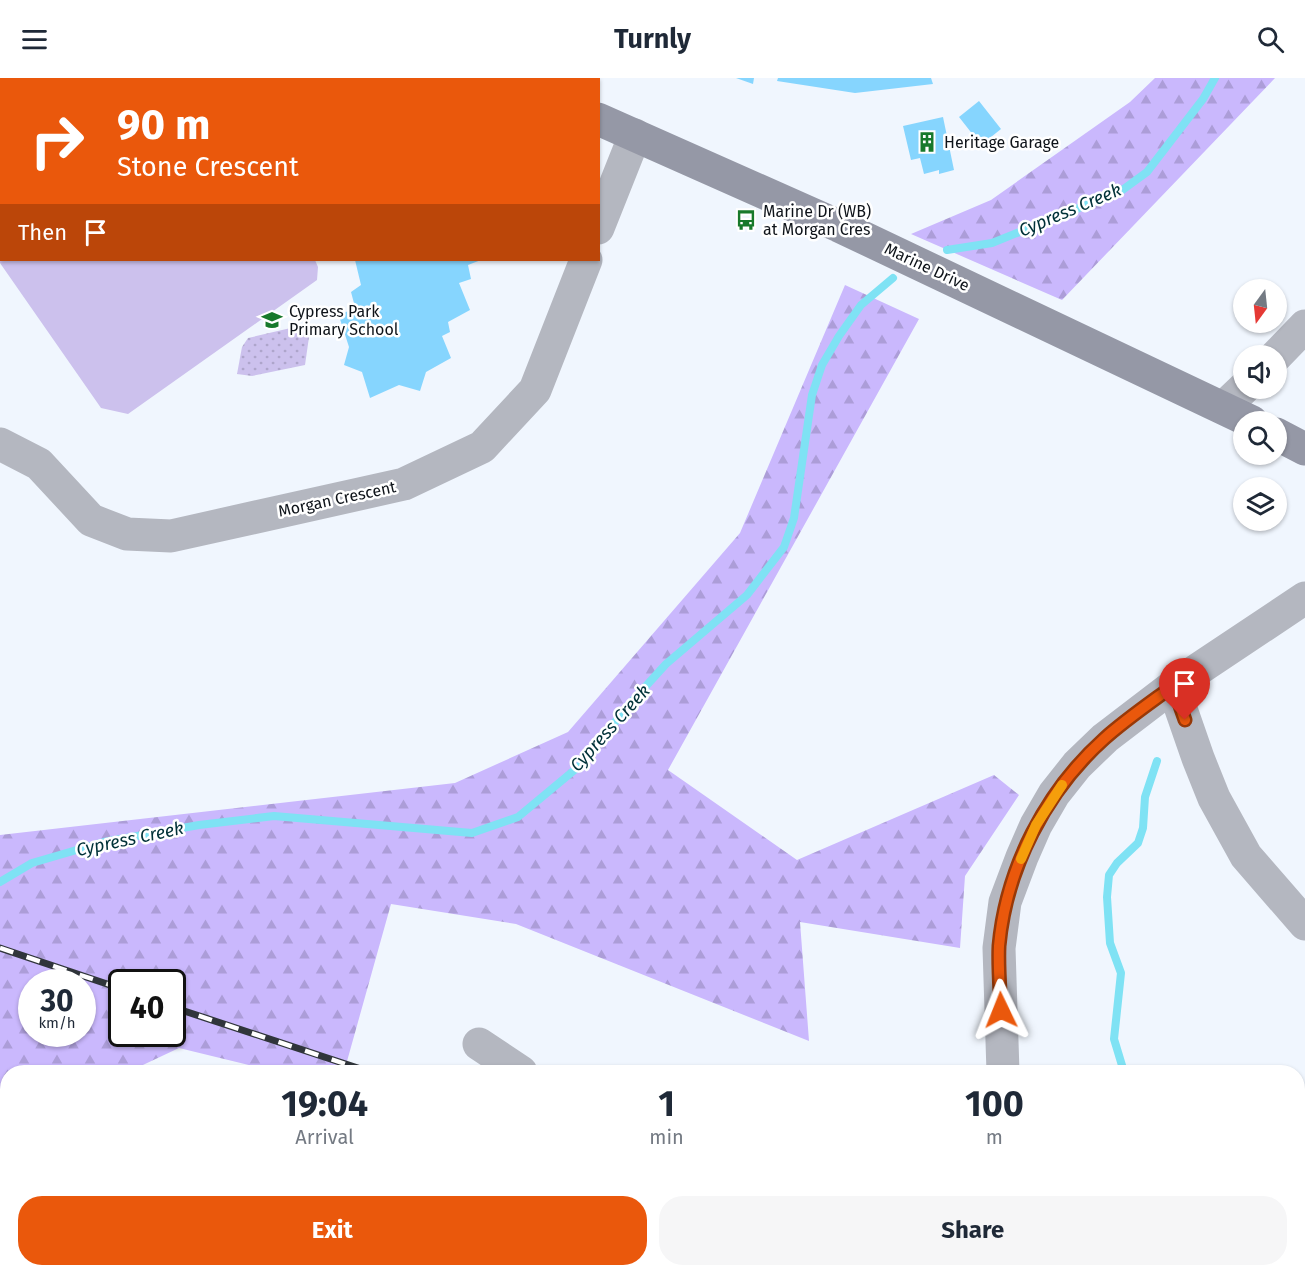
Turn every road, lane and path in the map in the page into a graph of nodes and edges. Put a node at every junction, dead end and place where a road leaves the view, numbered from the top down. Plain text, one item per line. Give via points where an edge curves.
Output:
1 (600, 119) edge
2 (634, 135) junction
3 (600, 223) edge
4 (586, 261) edge
5 (1305, 326) edge
6 (1287, 345) edge
7 (1240, 406) edge
8 (1287, 440) edge
9 (0, 444) edge
10 (1305, 449) edge
11 (1305, 598) edge
12 (1173, 686) junction
13 (1305, 924) edge
14 (478, 1044) dead end
15 (511, 1065) edge
16 (1003, 1065) edge

1 - 2 main road, Marine Drive
2 - 3 street
2 - 7 main road, Marine Drive
4 - 9 street, Morgan Crescent via 535,390 482,447 404,484 171,536 127,534 91,520 39,464
5 - 6 street
8 - 10 main road
11 - 12 street
12 - 13 street via 1214,798 1246,856
12 - 16 street via 1105,738 1077,765 1036,825 1005,902 999,948
14 - 15 street

